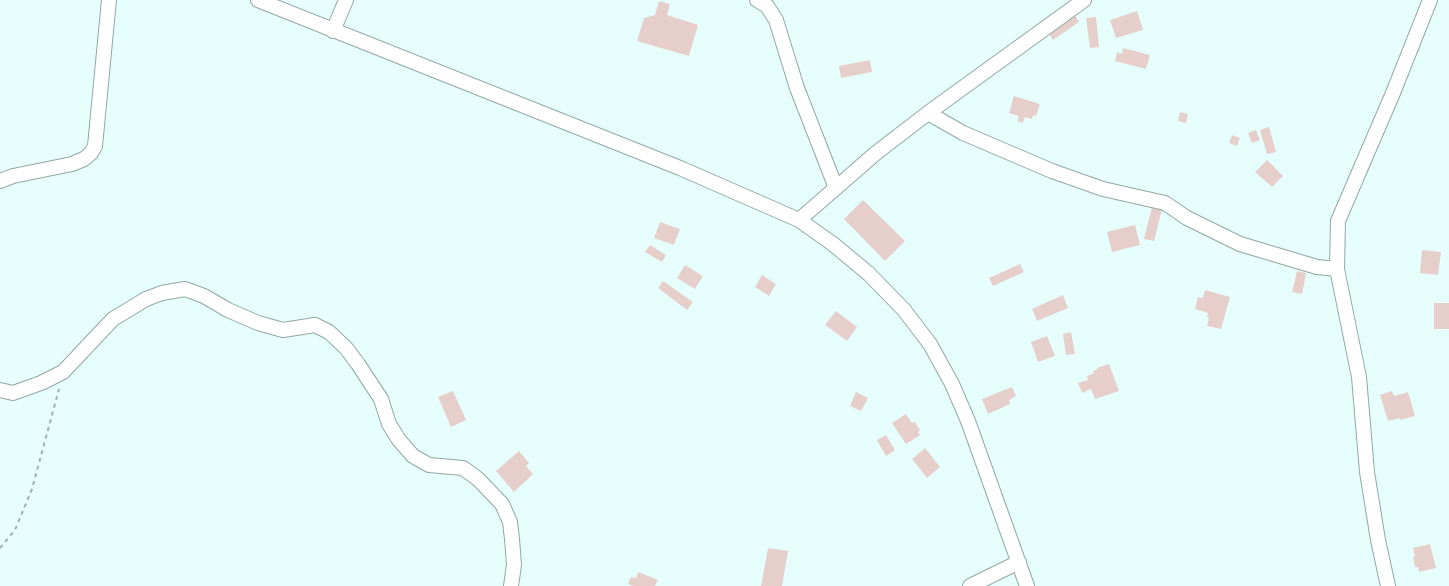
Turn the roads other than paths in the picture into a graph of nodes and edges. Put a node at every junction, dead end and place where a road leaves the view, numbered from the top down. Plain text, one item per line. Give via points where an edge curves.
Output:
1 (109, 0) edge
2 (258, 0) edge
3 (346, 0) edge
4 (757, 0) edge
5 (1084, 0) edge
6 (1430, 0) edge
7 (333, 30) junction
8 (928, 113) junction
9 (0, 181) edge
10 (836, 188) junction
11 (799, 220) junction
12 (1336, 269) junction
13 (0, 390) edge
14 (1019, 562) junction
15 (511, 586) edge
16 (970, 586) edge
17 (1027, 586) edge
18 (1388, 586) edge

1 - 9 street via 91,153 72,164
2 - 7 street
3 - 7 street
4 - 10 street via 767,6 776,20 796,88
5 - 8 street
6 - 12 street via 1338,221
7 - 11 street via 680,168
8 - 10 street
8 - 12 street via 963,133 1052,171 1103,190 1165,203 1186,218 1240,244 1317,267
10 - 11 street
11 - 14 street via 869,274 904,310 930,344 968,421
12 - 18 street via 1358,377 1367,472
13 - 15 street via 13,393 63,372 113,319 162,293 185,289 258,323 283,330 315,325 329,332 358,364 381,399 389,424 413,456 429,465 463,468 502,504 510,522 512,540 514,565
14 - 16 street
14 - 17 street

